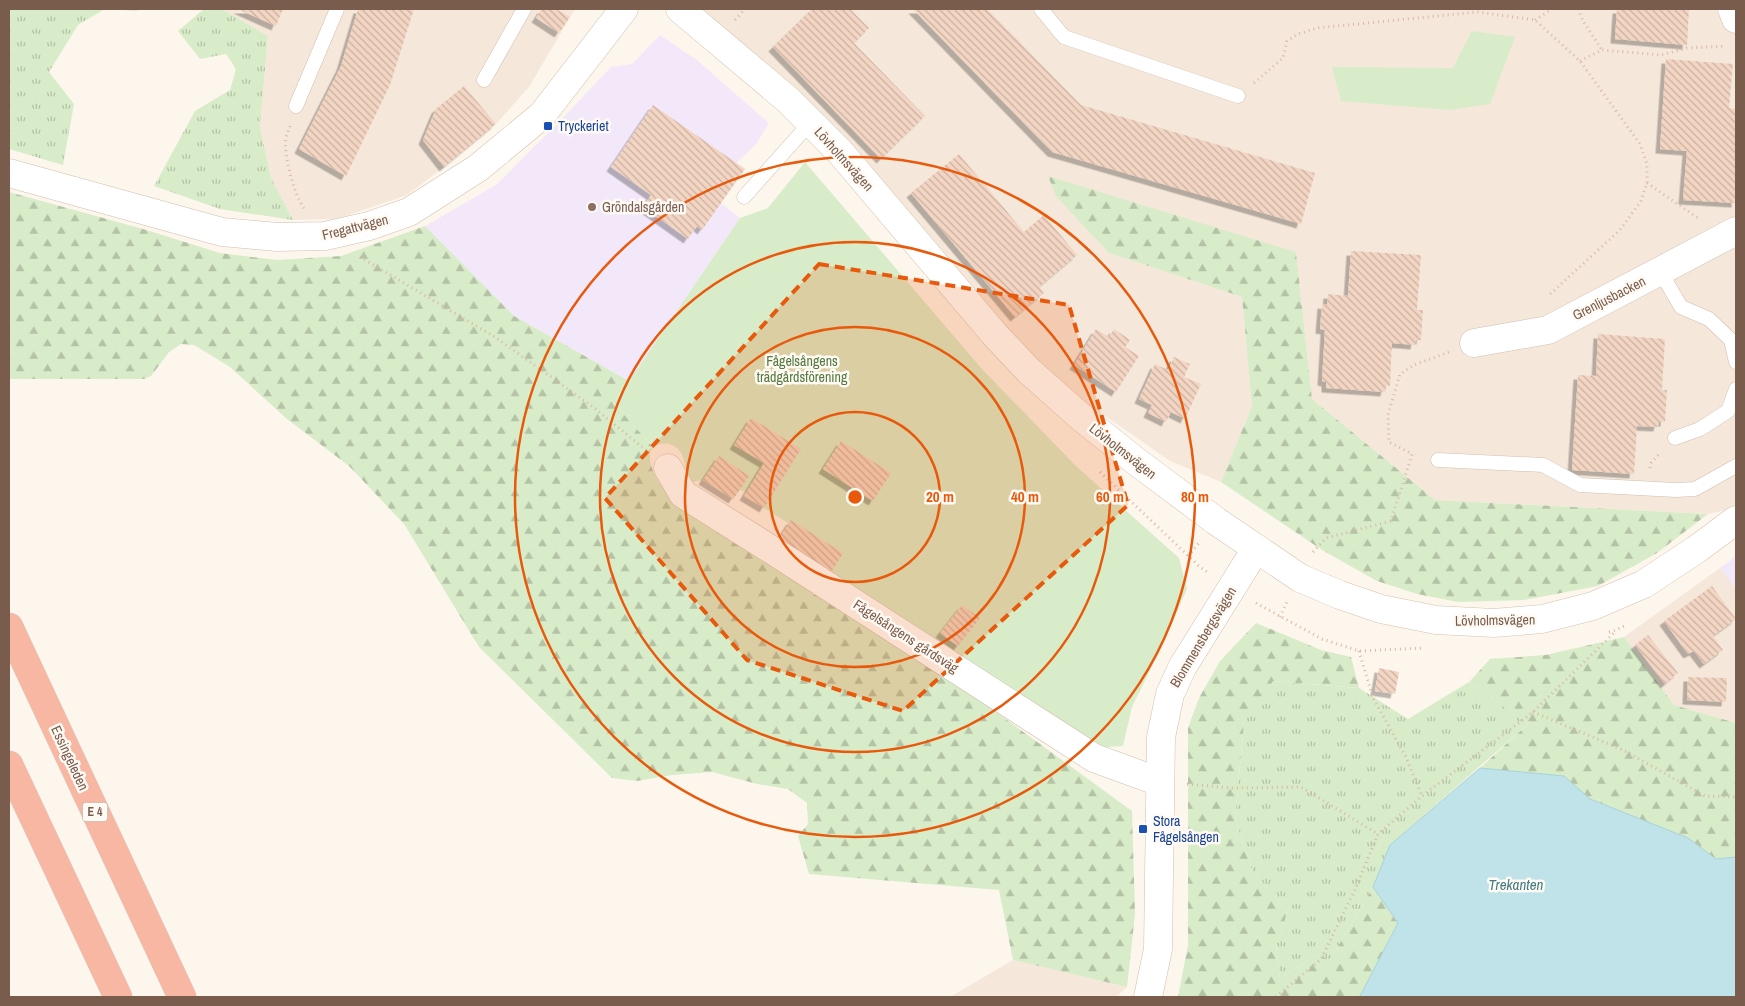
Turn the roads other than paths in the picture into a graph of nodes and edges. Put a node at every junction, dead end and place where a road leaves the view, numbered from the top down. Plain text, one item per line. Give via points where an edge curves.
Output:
1 (337, 9) edge
2 (524, 9) edge
3 (624, 9) edge
4 (680, 9) edge
5 (1041, 9) edge
6 (1732, 9) edge
7 (1736, 19) edge
8 (484, 80) dead end
9 (1238, 96) road end
10 (296, 106) road end
11 (810, 122) junction
12 (9, 173) edge
13 (744, 197) dead end
14 (1736, 231) edge
15 (1660, 271) junction
16 (1474, 343) road end
17 (1736, 362) edge
18 (1736, 389) edge
19 (1675, 438) road end
20 (1438, 460) dead end
21 (1736, 466) edge
22 (668, 468) road end
23 (1736, 520) edge
24 (1256, 549) junction
25 (9, 627) edge
26 (9, 765) edge
27 (1160, 782) junction
28 (118, 997) edge
29 (182, 997) edge
30 (1148, 997) edge

1 - 10 lane
2 - 8 lane
3 - 12 street, Fregattvägen via 542,115 478,168 409,212 369,226 325,236 277,237 222,232
4 - 11 street, Lövholmsvägen
5 - 9 lane via 1064,37
6 - 7 street
11 - 13 lane
11 - 24 street, Lövholmsvägen via 840,152 1029,371 1123,451
14 - 15 street, Grenljusbacken
15 - 16 street, Grenljusbacken via 1548,330
15 - 17 lane via 1681,307 1710,319 1731,340
18 - 19 lane via 1728,411 1700,429
20 - 21 lane via 1543,465 1580,485 1676,490 1695,489
22 - 27 street, Fågelsångens gårdsväg via 683,494 1094,758
23 - 24 street, Lövholmsvägen via 1644,584 1619,596 1542,619 1494,623 1436,620 1381,609 1300,578
24 - 27 street, Blommensbergsvägen via 1183,666 1170,694 1161,738
25 - 29 highway, Essingeleden / E 4
26 - 28 highway
27 - 30 street, Blommensbergsvägen via 1158,949

